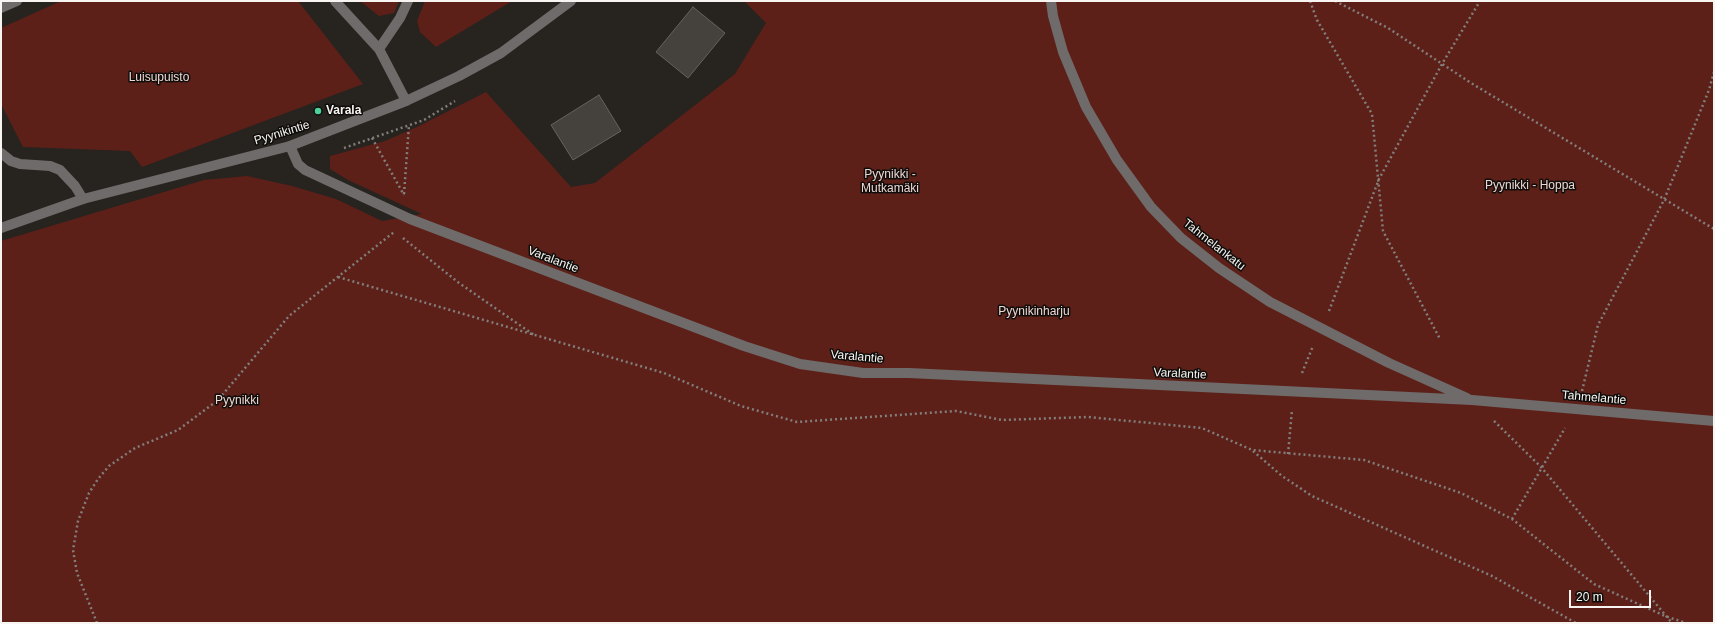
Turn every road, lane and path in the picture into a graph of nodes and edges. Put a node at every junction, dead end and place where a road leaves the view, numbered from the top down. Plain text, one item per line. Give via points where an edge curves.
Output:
1 (17, 1) edge
2 (335, 1) edge
3 (408, 1) edge
4 (571, 1) edge
5 (1051, 1) edge
6 (1310, 1) edge
7 (1335, 1) edge
8 (1480, 1) edge
9 (1, 8) edge
10 (380, 49) junction
11 (1442, 64) junction
12 (1714, 72) edge
13 (458, 100) dead end
14 (406, 101) junction
15 (409, 125) junction
16 (290, 146) junction
17 (1, 153) edge
18 (1379, 179) junction
19 (404, 194) junction
20 (83, 199) junction
21 (1664, 200) junction
22 (410, 219) junction
23 (1, 228) edge
24 (1714, 229) edge
25 (395, 232) junction
26 (338, 277) junction
27 (1321, 328) junction
28 (536, 336) junction
29 (1440, 339) dead end
30 (1294, 392) junction
31 (1472, 400) junction
32 (1577, 409) junction
33 (1714, 421) edge
34 (1252, 450) junction
35 (1288, 454) junction
36 (1541, 467) junction
37 (1512, 519) junction
38 (1665, 616) junction
39 (97, 623) edge
40 (1576, 623) edge
41 (1672, 623) edge
42 (1686, 623) edge

1 - 9 street
2 - 10 street
3 - 10 street
4 - 14 street, Pyynikintie via 501,53
5 - 27 street, Tahmelankatu via 1063,52 1086,107 1117,160 1151,207 1181,238 1219,268 1270,302
6 - 18 path via 1317,20 1372,114
7 - 11 path via 1388,28
8 - 11 path
10 - 14 street
11 - 18 path
11 - 21 path
12 - 21 path
13 - 15 path via 424,120
14 - 16 street, Pyynikintie
15 - 19 path
15 - 19 path via 372,138
16 - 20 street, Pyynikintie
16 - 22 street, Varalantie via 298,164 305,170
17 - 20 street via 20,164 50,166 60,170
18 - 27 path
18 - 29 path via 1383,231
19 - 22 path
20 - 23 street, Pyynikintie
21 - 24 path
21 - 32 path via 1598,325
22 - 25 path
22 - 30 street, Varalantie via 744,346 800,364 863,373 909,373
25 - 26 path
25 - 28 path via 459,283
26 - 28 path
26 - 39 path via 288,316 218,400 178,430 135,448 109,466 98,479 89,493 78,521 73,550 77,573
27 - 30 path
27 - 31 street, Tahmelankatu via 1389,363
28 - 34 path via 664,373 741,406 797,422 956,411 1002,420 1088,417 1202,428
30 - 31 street, Varalantie
30 - 35 path
31 - 32 street, Tahmelantie
31 - 36 path
32 - 33 street, Tahmelantie
32 - 36 path
34 - 35 path
34 - 40 path via 1282,476 1312,496 1492,576
35 - 37 path via 1364,460 1461,493
36 - 37 path
36 - 38 path
37 - 38 path via 1594,584
38 - 41 path
38 - 42 path

